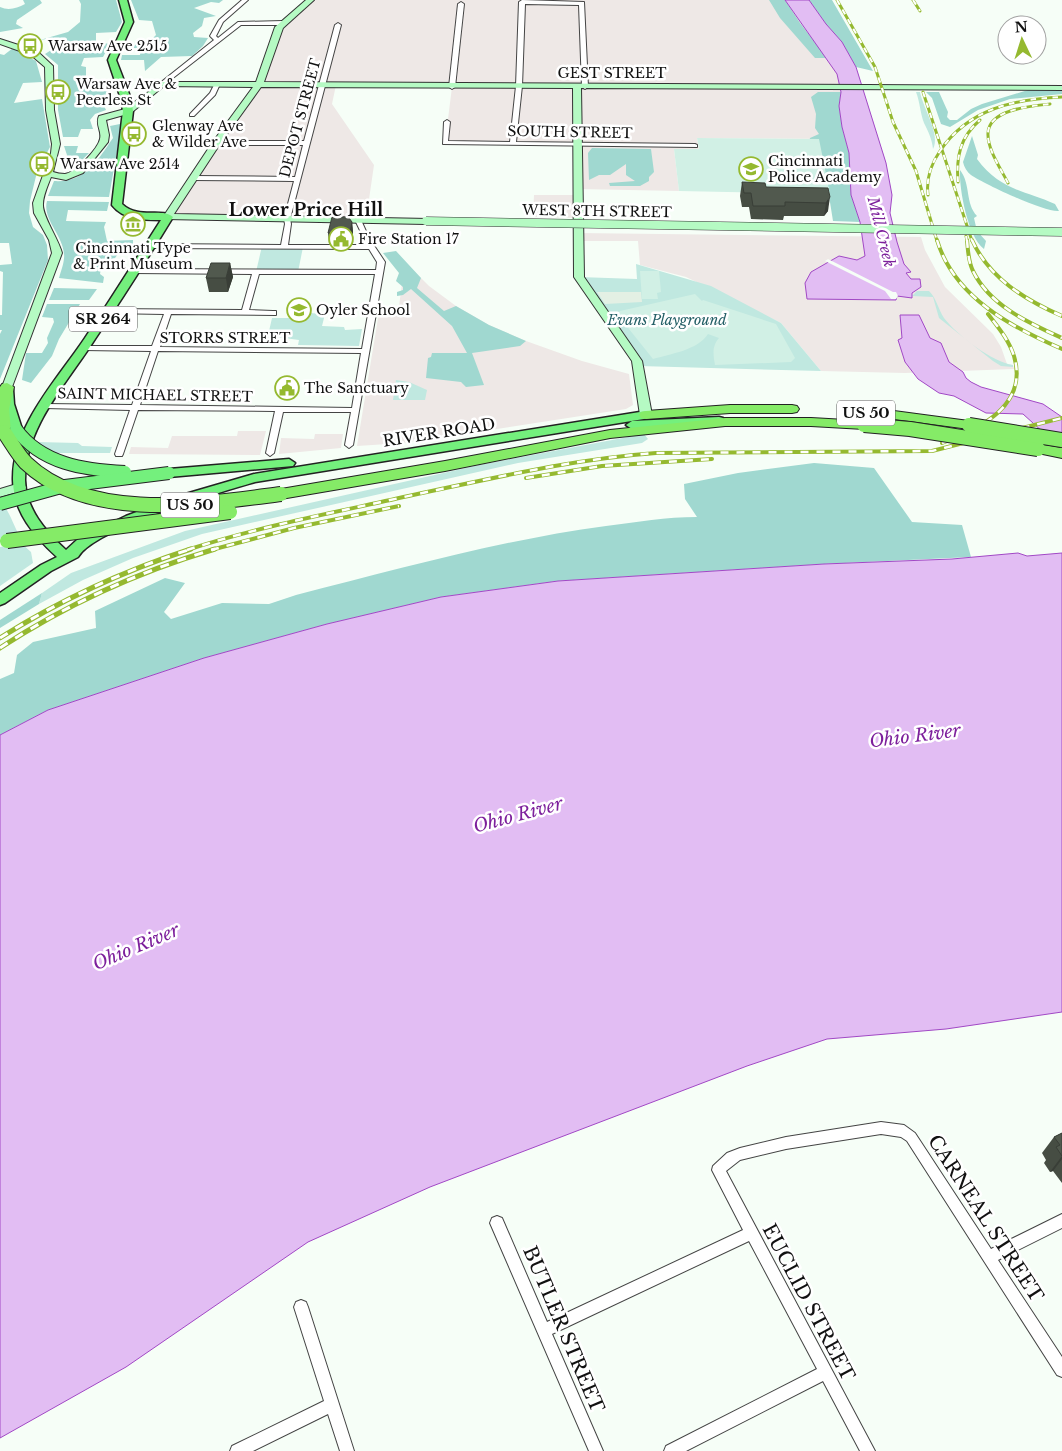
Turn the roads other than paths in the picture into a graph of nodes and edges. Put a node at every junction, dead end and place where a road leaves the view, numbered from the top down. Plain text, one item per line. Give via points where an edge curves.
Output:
1 (123, 0) edge
2 (245, 0) edge
3 (310, 0) edge
4 (461, 4) dead end
5 (283, 23) junction
6 (338, 25) dead end
7 (217, 40) junction
8 (0, 41) edge
9 (162, 84) junction
10 (217, 84) junction
11 (259, 84) junction
12 (322, 85) junction
13 (452, 86) junction
14 (519, 86) junction
15 (581, 87) junction
16 (1062, 88) edge
17 (128, 111) junction
18 (192, 115) dead end
19 (448, 122) dead end
20 (216, 143) junction
21 (306, 143) junction
22 (513, 144) junction
23 (576, 144) junction
24 (695, 146) dead end
25 (48, 174) junction
26 (194, 178) junction
27 (297, 179) junction
28 (168, 217) junction
29 (287, 219) junction
30 (362, 220) junction
31 (1062, 232) edge
32 (150, 246) junction
33 (284, 246) junction
34 (371, 247) junction
35 (134, 271) junction
36 (256, 272) junction
37 (380, 272) junction
38 (108, 311) junction
39 (168, 312) junction
40 (246, 312) junction
41 (274, 313) dead end
42 (84, 348) junction
43 (154, 350) junction
44 (365, 351) junction
45 (7, 387) joint
46 (45, 406) junction
47 (135, 408) junction
48 (280, 409) junction
49 (356, 410) junction
50 (646, 415) junction
51 (702, 419) junction
52 (10, 430) junction
53 (563, 430) junction
54 (1062, 440) edge
55 (349, 445) dead end
56 (1062, 453) edge
57 (119, 454) dead end
58 (268, 459) junction
59 (377, 459) junction
60 (169, 473) junction
61 (0, 492) edge
62 (21, 493) junction
63 (282, 498) junction
64 (0, 499) edge
65 (0, 504) edge
66 (4, 541) edge
67 (66, 557) junction
68 (0, 600) edge
69 (718, 1170) joint
70 (1062, 1221) edge
71 (497, 1223) dead end
72 (750, 1233) junction
73 (989, 1258) junction
74 (301, 1307) dead end
75 (544, 1331) junction
76 (1062, 1370) edge
77 (825, 1372) junction
78 (331, 1404) junction
79 (237, 1451) edge
80 (347, 1451) edge
81 (596, 1451) edge
82 (672, 1451) edge
83 (868, 1451) edge

1 - 17 main road via 129,22 112,60
2 - 7 street via 221,21 214,36
3 - 5 main road
4 - 13 street
5 - 7 street via 240,23
5 - 11 main road via 276,32
6 - 12 street, DEPOT STREET
7 - 9 street
8 - 25 main road via 34,53 49,66 50,110 56,144
9 - 10 main road, GEST STREET
9 - 17 main road
10 - 11 main road, GEST STREET
10 - 18 street
11 - 12 main road, GEST STREET
11 - 20 main road
12 - 13 main road, GEST STREET
12 - 21 street, DEPOT STREET
13 - 14 main road, GEST STREET
14 - 15 main road, GEST STREET
14 - 15 street via 522,2 582,3
14 - 22 street
15 - 16 main road, GEST STREET
15 - 23 main road
17 - 25 main road via 102,118 104,142 80,171 66,177
17 - 28 main road, WEST 8TH STREET via 117,205 132,215
19 - 22 street, SOUTH STREET via 445,143
20 - 21 street
20 - 26 main road
21 - 27 street, DEPOT STREET
22 - 23 street, SOUTH STREET
23 - 24 street, SOUTH STREET
23 - 50 main road via 579,277 638,362
25 - 45 main road via 38,213 54,240 56,253
26 - 27 street
26 - 28 main road
27 - 29 street, DEPOT STREET
28 - 29 main road, WEST 8TH STREET
28 - 32 main road, SR 264
29 - 30 main road, WEST 8TH STREET
29 - 33 street, DEPOT STREET
30 - 31 main road, WEST 8TH STREET, bridge
30 - 34 street
32 - 33 street
32 - 35 main road, SR 264
33 - 34 street
34 - 37 street via 381,262
35 - 36 street
35 - 38 main road, SR 264
36 - 37 street
36 - 40 street
37 - 44 street
38 - 39 street
38 - 42 main road, SR 264
39 - 40 street
39 - 43 street
40 - 41 street
42 - 43 street, STORRS STREET
42 - 46 main road, SR 264
43 - 44 street, STORRS STREET
43 - 47 street
44 - 49 street
45 - 52 highway via 1,415
46 - 47 street, SAINT MICHAEL STREET
46 - 62 main road, SR 264 via 26,440 21,458
47 - 48 street, SAINT MICHAEL STREET
47 - 57 street
48 - 49 street, SAINT MICHAEL STREET
48 - 58 street
49 - 55 street
50 - 51 highway, US 50
50 - 53 main road, RIVER ROAD / US 50
51 - 53 main road, RIVER ROAD / US 50
51 - 54 highway, US 50, bridge via 779,409 885,414
51 - 56 highway, US 50, bridge via 910,429
51 - 63 highway
52 - 60 main road, bridge via 62,463 102,470
52 - 63 highway, bridge via 17,454 39,474 94,497 171,506
53 - 59 main road, RIVER ROAD / US 50
58 - 59 main road
58 - 60 main road
59 - 67 main road, RIVER ROAD / US 50 via 268,475 187,498 83,542
60 - 65 main road, bridge via 65,486
61 - 62 main road
62 - 64 main road
62 - 67 main road, SR 264 via 34,525
63 - 66 highway, bridge via 214,515
67 - 68 main road, RIVER ROAD / US 50
69 - 72 street, EUCLID STREET
69 - 73 street, CARNEAL STREET via 740,1154 796,1142 881,1128 904,1131
70 - 73 street
71 - 75 street, BUTLER STREET
72 - 75 street
72 - 77 street, EUCLID STREET
73 - 76 street, CARNEAL STREET
74 - 78 street
75 - 81 street, BUTLER STREET
77 - 82 street
77 - 83 street, EUCLID STREET
78 - 79 street
78 - 80 street

